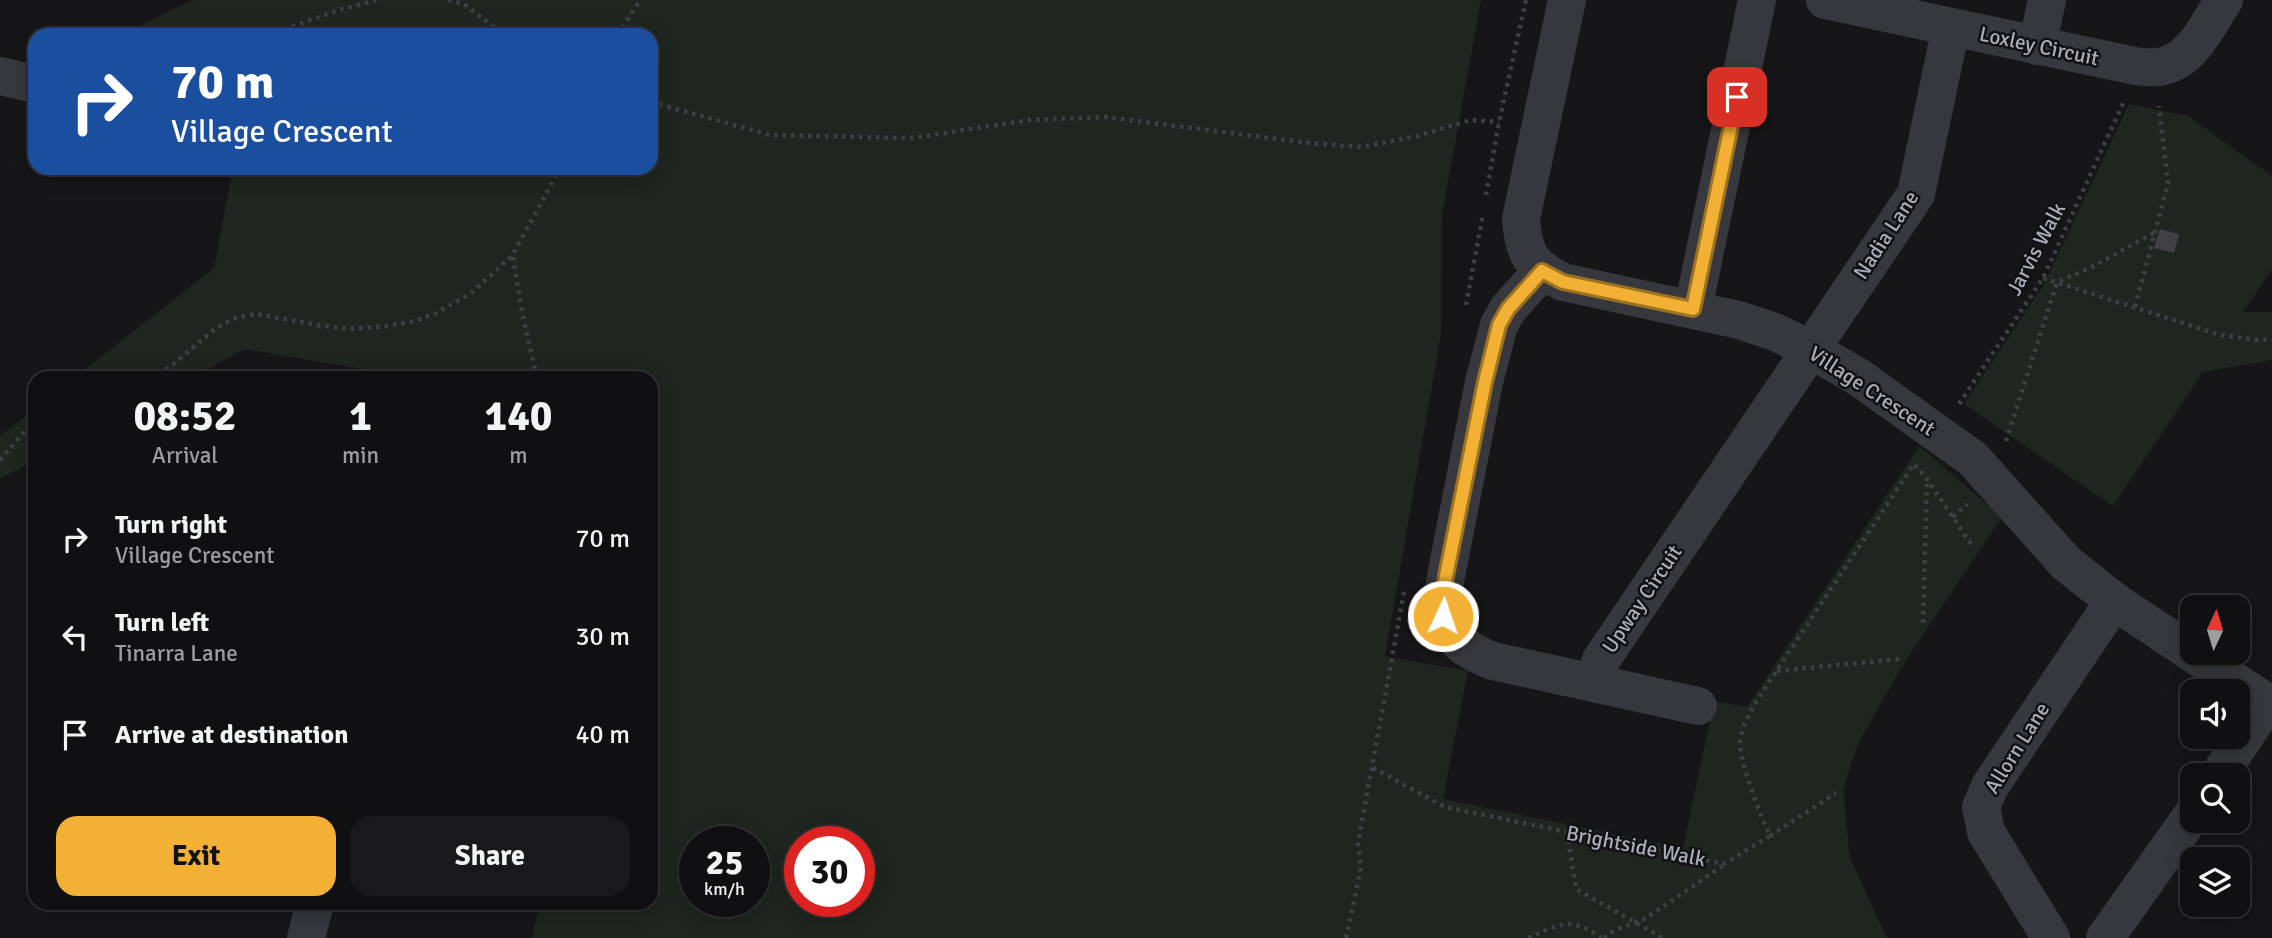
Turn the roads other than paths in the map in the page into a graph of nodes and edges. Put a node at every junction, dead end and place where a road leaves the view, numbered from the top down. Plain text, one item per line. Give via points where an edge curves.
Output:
1 (1567, 0) edge
2 (1757, 0) edge
3 (1825, 0) edge
4 (2047, 0) edge
5 (2224, 0) edge
6 (1951, 27) junction
7 (2037, 46) junction
8 (0, 76) edge
9 (28, 82) edge
10 (1542, 271) junction
11 (1693, 309) junction
12 (1810, 349) junction
13 (2114, 601) junction
14 (1595, 682) junction
15 (2270, 704) edge
16 (1698, 706) dead end
17 (2228, 763) edge
18 (2180, 832) edge
19 (313, 910) edge
20 (306, 938) edge
21 (2051, 938) edge
22 (2105, 938) edge

1 - 10 street via 1521,219 1530,259
2 - 11 street
3 - 6 street, Loxley Circuit
4 - 7 street
5 - 7 street, Loxley Circuit via 2191,50 2177,62 2160,67
6 - 7 street, Loxley Circuit
6 - 12 street, Nadia Lane via 1916,194
8 - 9 street
10 - 11 street, Village Crescent via 1563,282
10 - 14 street via 1499,325 1443,596 1443,616 1451,634 1474,654 1493,662
11 - 12 street, Village Crescent via 1739,320
12 - 13 street, Village Crescent via 1857,376 1973,460 2066,563
12 - 14 street, Upway Circuit via 1601,660
13 - 15 street, Village Crescent
13 - 21 street, Allorn Lane via 1990,786 1981,807 1986,832
14 - 16 street
15 - 17 street
18 - 22 street
19 - 20 street

